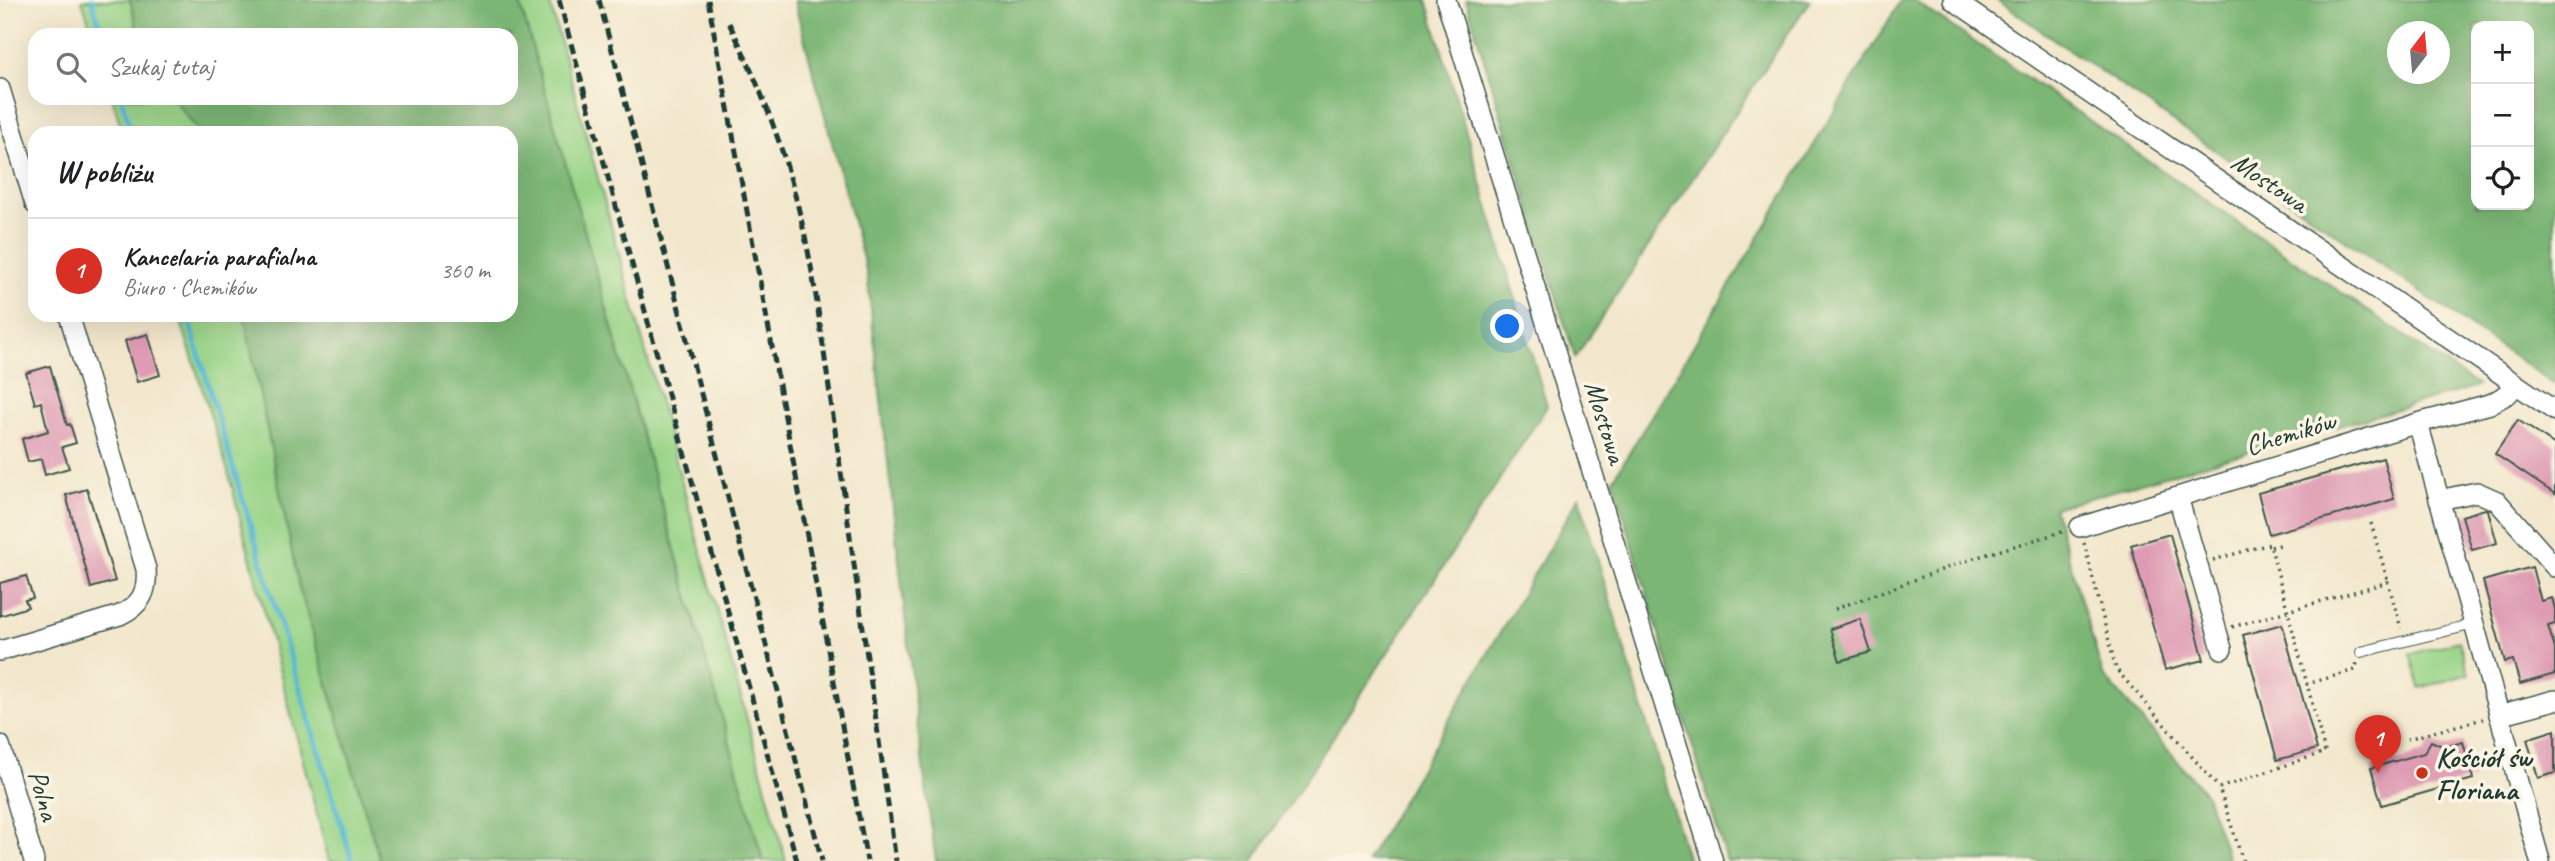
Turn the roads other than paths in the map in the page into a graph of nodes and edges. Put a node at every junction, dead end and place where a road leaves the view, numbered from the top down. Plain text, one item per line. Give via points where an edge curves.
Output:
1 (1446, 0) edge
2 (1953, 0) edge
3 (0, 89) edge
4 (28, 181) edge
5 (71, 322) edge
6 (2516, 384) junction
7 (2555, 411) edge
8 (2418, 422) junction
9 (2178, 497) junction
10 (2440, 500) junction
11 (2080, 527) road end
12 (2555, 567) edge
13 (2474, 624) junction
14 (2220, 640) road end
15 (0, 651) edge
16 (2361, 652) road end
17 (2555, 700) edge
18 (2499, 715) junction
19 (0, 745) edge
20 (34, 861) edge
21 (1713, 861) edge
22 (2540, 861) edge

1 - 21 street, Mostowa
2 - 6 street, Mostowa
3 - 4 street
5 - 15 street via 147,584 134,608 120,615
6 - 7 street, Mostowa
6 - 8 street, Chemików via 2490,404
8 - 9 street, Chemików
8 - 10 street
9 - 11 street, Chemików
9 - 14 street
10 - 12 street via 2477,492 2497,501
10 - 13 street
13 - 16 lane
13 - 18 street
17 - 18 street
18 - 22 street
19 - 20 street, Polna

